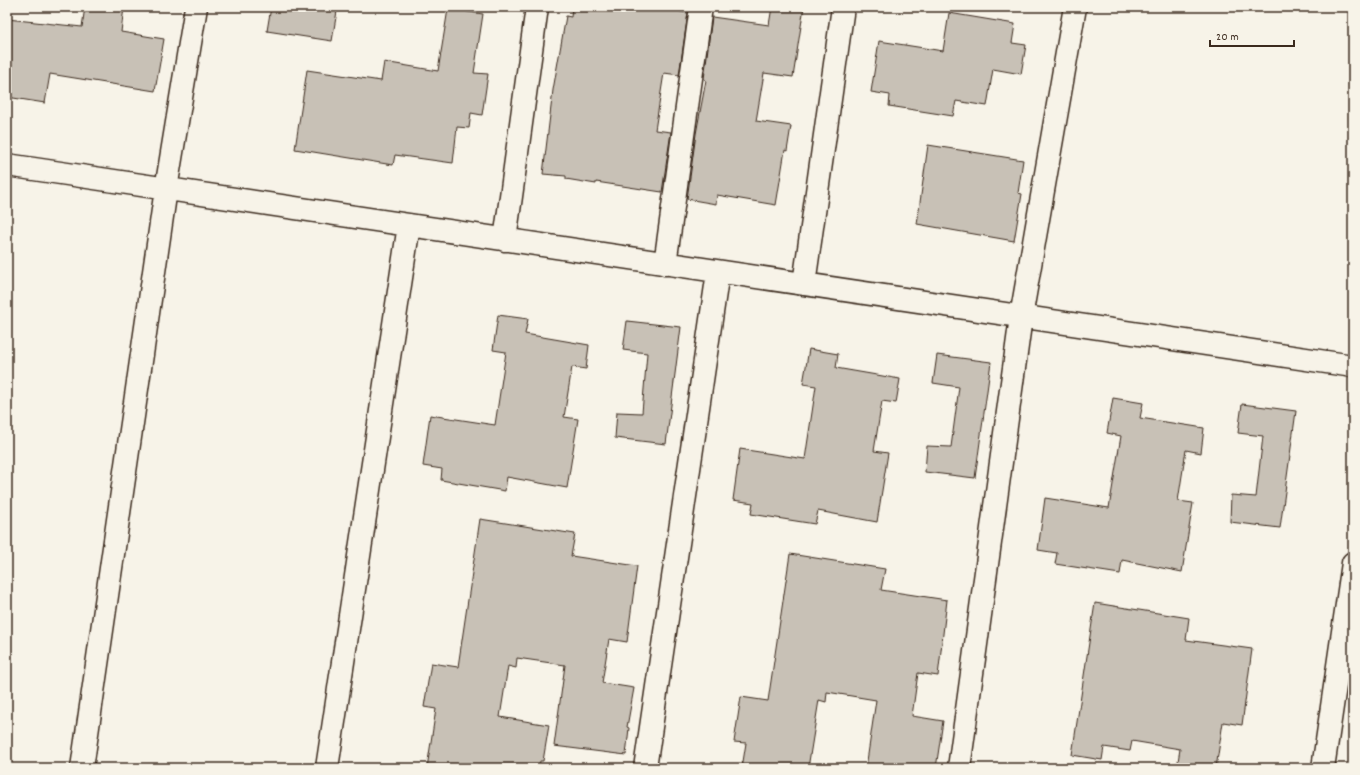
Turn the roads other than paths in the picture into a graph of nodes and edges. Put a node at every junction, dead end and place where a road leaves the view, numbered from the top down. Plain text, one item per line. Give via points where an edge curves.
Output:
1 (196, 7) edge
2 (537, 7) edge
3 (701, 7) edge
4 (843, 7) edge
5 (1075, 7) edge
6 (7, 165) edge
7 (166, 189) junction
8 (409, 225) junction
9 (505, 240) junction
10 (665, 264) junction
11 (718, 272) junction
12 (804, 284) junction
13 (1021, 317) junction
14 (1353, 366) edge
15 (1353, 563) edge
16 (82, 768) edge
17 (327, 768) edge
18 (645, 768) edge
19 (959, 768) edge
20 (1324, 768) edge

1 - 7 street
2 - 9 street
3 - 10 street
4 - 12 street
5 - 13 street
6 - 7 street
7 - 8 street
7 - 16 street
8 - 9 street
8 - 17 street
9 - 10 street
10 - 11 street
11 - 12 street
11 - 18 street
12 - 13 street
13 - 14 street
13 - 19 street
15 - 20 street

